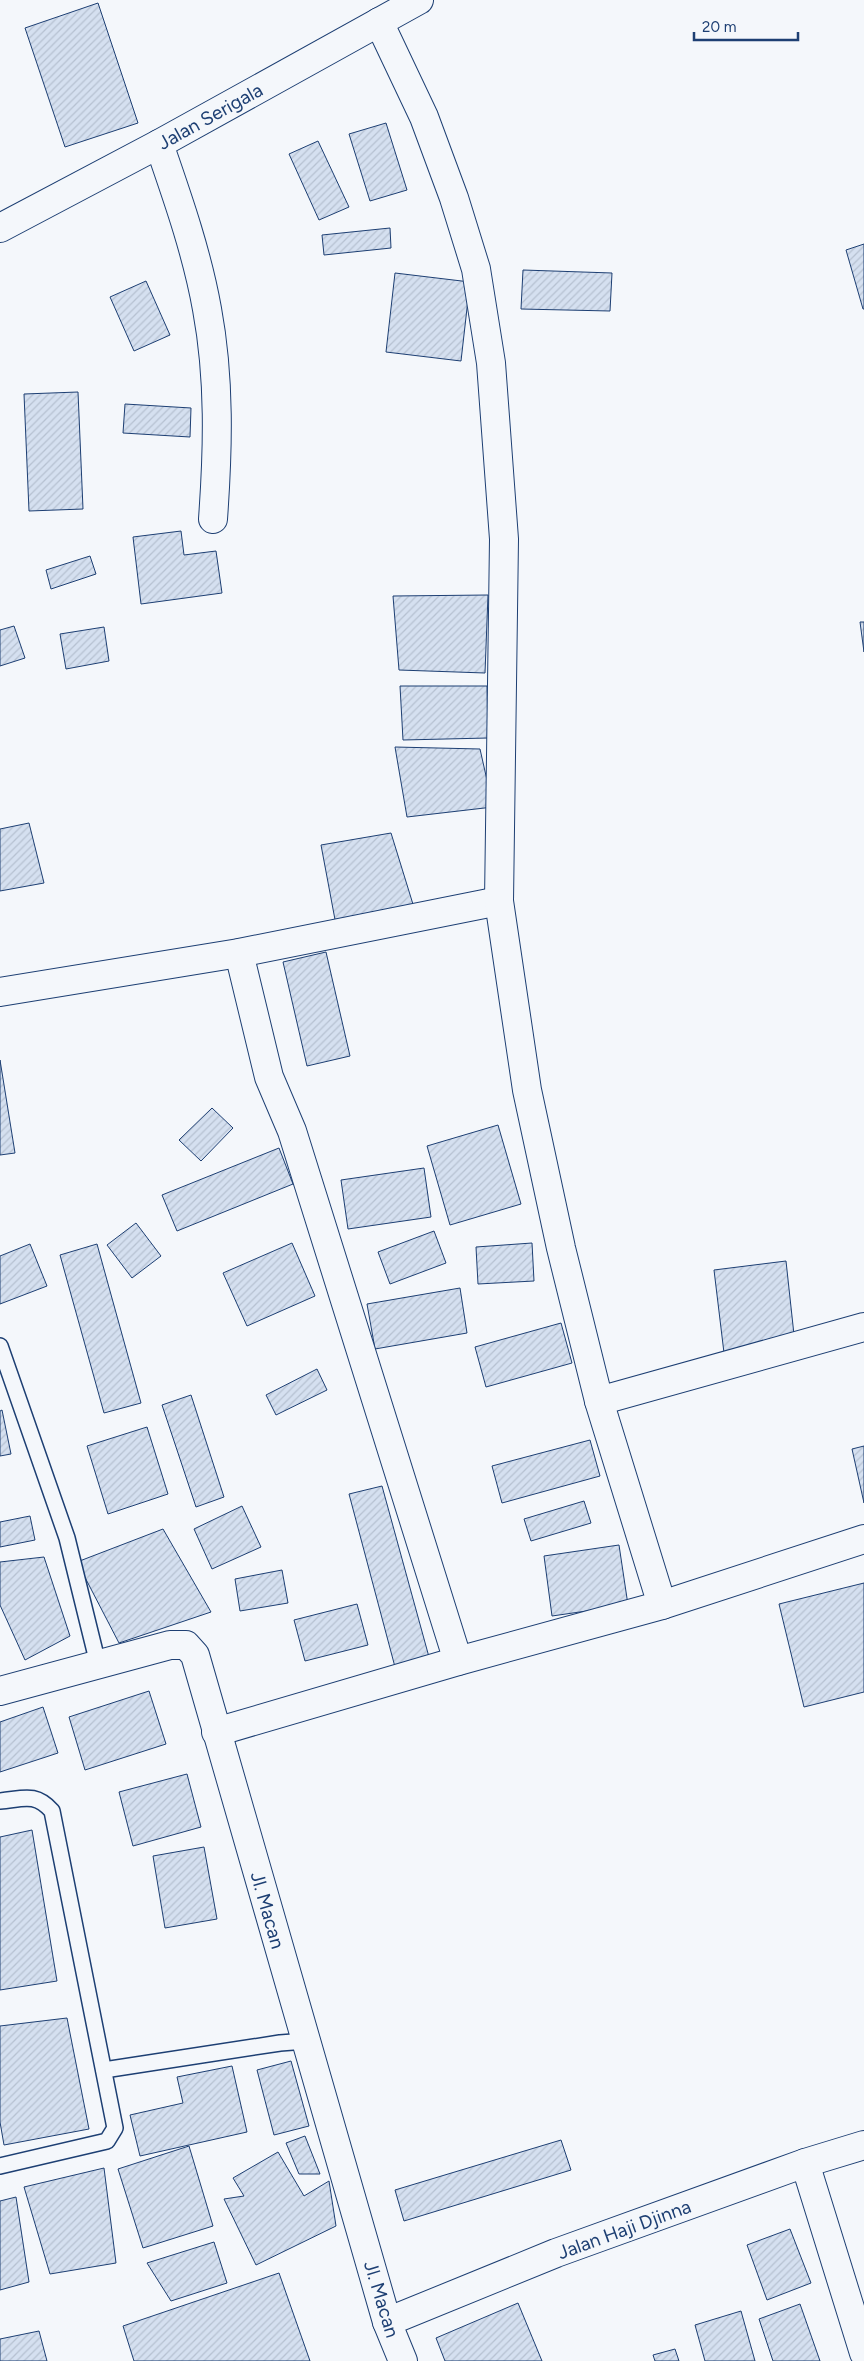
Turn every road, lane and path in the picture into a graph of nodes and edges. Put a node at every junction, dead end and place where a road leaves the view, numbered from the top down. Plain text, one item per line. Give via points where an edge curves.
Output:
1 (419, 0) edge
2 (379, 22) junction
3 (159, 144) junction
4 (0, 228) edge
5 (212, 519) dead end
6 (499, 900) junction
7 (239, 953) junction
8 (0, 992) edge
9 (864, 1328) edge
10 (0, 1346) edge
11 (599, 1402) junction
12 (864, 1539) edge
13 (662, 1605) junction
14 (458, 1661) junction
15 (98, 1664) junction
16 (0, 1691) edge
17 (216, 1732) junction
18 (0, 1801) edge
19 (306, 2041) junction
20 (104, 2070) junction
21 (864, 2145) edge
22 (805, 2163) junction
23 (0, 2166) edge
24 (387, 2322) junction
25 (864, 2353) edge
26 (402, 2361) edge

1 - 2 street, Jalan Serigala
2 - 3 street, Jalan Serigala
2 - 6 street via 424,116 454,198 476,269 490,363 504,540
3 - 4 street, Jalan Serigala
3 - 5 street via 187,224 207,309 213,353 218,449
6 - 7 street
6 - 11 street via 528,1090 561,1248
7 - 8 street
7 - 14 street via 269,1077 292,1131
9 - 11 street
10 - 15 lane via 67,1538
11 - 13 street
12 - 13 street
13 - 14 street
14 - 17 street
15 - 16 street, Jl. Macan
15 - 17 street, Jl. Macan via 170,1644 186,1645 195,1655
17 - 19 street, Jl. Macan
18 - 20 lane via 42,1800 52,1811
19 - 20 lane
19 - 24 street, Jl. Macan
20 - 23 lane via 115,2128 106,2141
21 - 22 street, Jalan Haji Djinna
22 - 24 street, Jalan Haji Djinna via 556,2254
22 - 25 street
24 - 26 street, Jl. Macan

